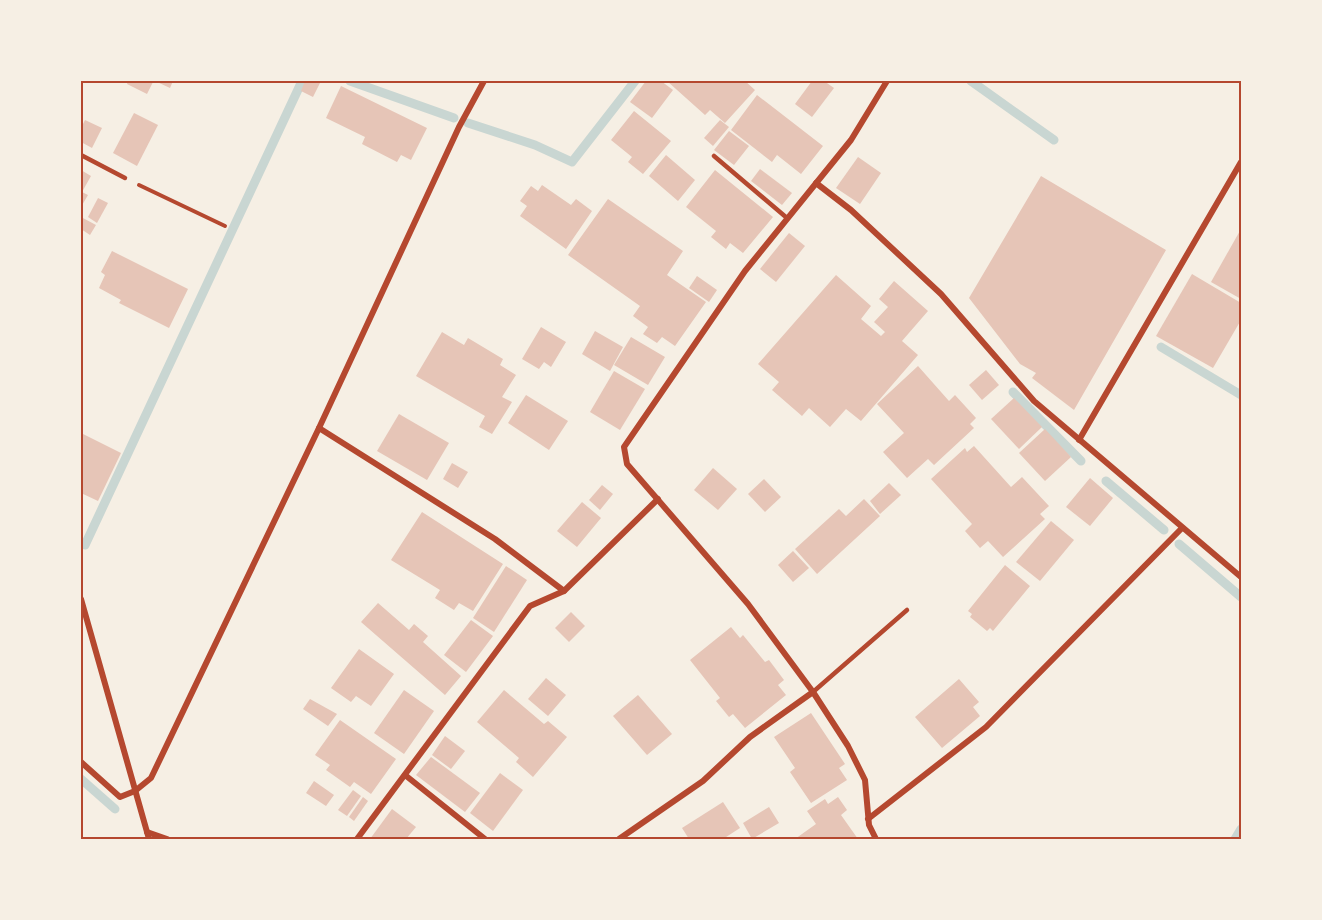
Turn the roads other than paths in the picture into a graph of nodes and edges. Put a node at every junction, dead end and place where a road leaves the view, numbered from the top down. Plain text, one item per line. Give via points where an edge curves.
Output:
1 (484, 81) edge
2 (887, 81) edge
3 (81, 155) edge
4 (714, 156) dead end
5 (1241, 162) edge
6 (125, 178) road end
7 (816, 183) junction
8 (787, 219) junction
9 (319, 428) junction
10 (1078, 440) junction
11 (658, 499) junction
12 (1182, 528) junction
13 (1241, 577) edge
14 (564, 591) junction
15 (81, 599) edge
16 (907, 610) dead end
17 (813, 692) junction
18 (81, 762) edge
19 (405, 775) junction
20 (135, 791) junction
21 (868, 819) junction
22 (148, 836) edge
23 (167, 839) edge
24 (357, 839) edge
25 (485, 839) edge
26 (619, 839) edge
27 (876, 839) edge

1 - 9 street
2 - 7 street via 851,140
3 - 6 lane
4 - 8 lane
5 - 10 street
7 - 8 street
7 - 10 street via 851,210 941,294 1034,401
8 - 11 street via 745,271 624,447 627,464
9 - 14 street via 495,539
9 - 20 street via 151,778
10 - 12 street
11 - 14 street
11 - 17 street via 748,604
12 - 13 street
12 - 21 street via 986,727
14 - 19 street via 530,606
15 - 20 street
16 - 17 lane
17 - 21 street via 865,780
17 - 26 street via 750,737 703,781
18 - 20 street via 120,796
19 - 24 street
19 - 25 street
20 - 22 street
21 - 27 street
22 - 23 street

